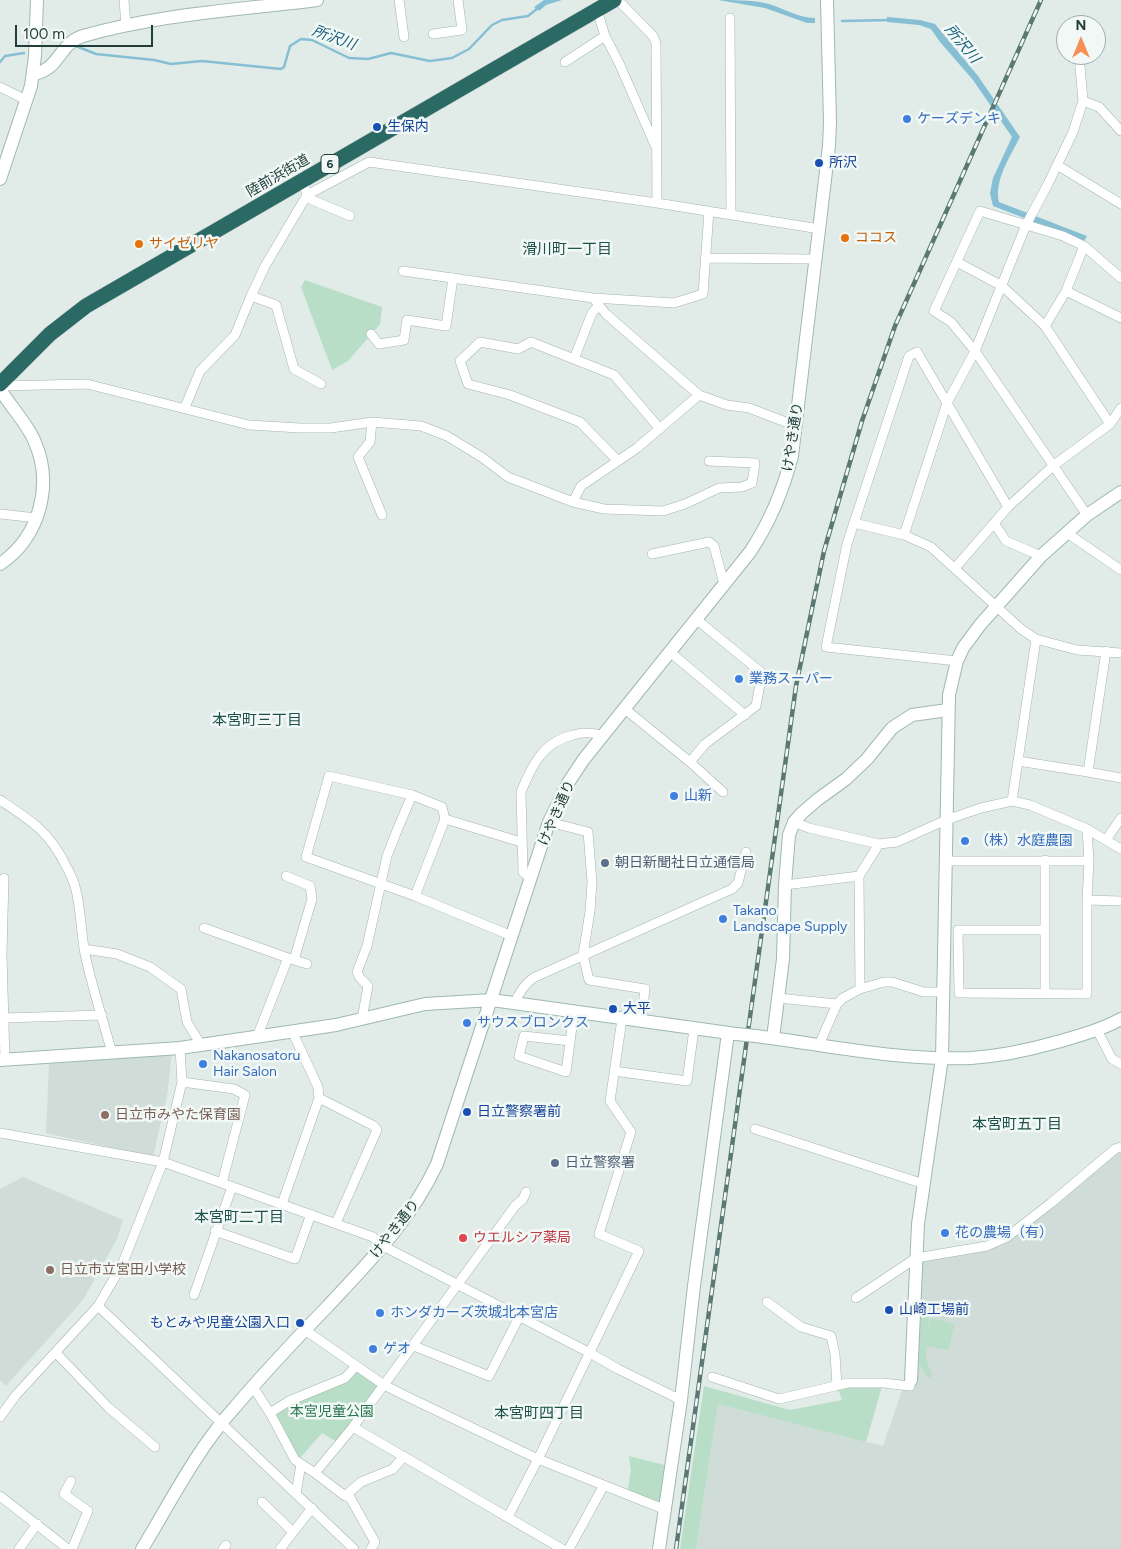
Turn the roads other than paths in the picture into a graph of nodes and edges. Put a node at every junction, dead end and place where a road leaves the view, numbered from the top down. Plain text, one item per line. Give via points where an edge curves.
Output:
1 (37, 0) edge
2 (124, 0) edge
3 (317, 0) edge
4 (399, 0) edge
5 (458, 0) edge
6 (614, 0) edge
7 (618, 0) edge
8 (827, 0) edge
9 (281, 2) edge
10 (596, 10) junction
11 (730, 18) dead end
12 (126, 26) junction
13 (433, 34) dead end
14 (604, 36) junction
15 (404, 37) dead end
16 (565, 62) dead end
17 (1080, 65) edge
18 (33, 74) junction
19 (0, 87) edge
20 (26, 100) junction
21 (1083, 101) junction
22 (1121, 131) edge
23 (656, 148) junction
24 (1057, 165) junction
25 (0, 179) edge
26 (303, 180) junction
27 (307, 195) junction
28 (657, 203) junction
29 (1121, 204) edge
30 (709, 211) junction
31 (731, 215) junction
32 (350, 216) dead end
33 (1026, 225) junction
34 (820, 229) junction
35 (1084, 246) junction
36 (705, 258) junction
37 (816, 261) junction
38 (957, 262) junction
39 (403, 271) dead end
40 (453, 278) junction
41 (1121, 278) edge
42 (1002, 286) junction
43 (1066, 291) junction
44 (251, 296) junction
45 (596, 301) junction
46 (1121, 318) edge
47 (1045, 326) junction
48 (371, 334) dead end
49 (976, 351) junction
50 (574, 359) junction
51 (321, 384) dead end
52 (0, 386) edge
53 (699, 395) junction
54 (948, 403) junction
55 (185, 407) junction
56 (1121, 408) edge
57 (372, 422) junction
58 (1110, 424) junction
59 (796, 426) junction
60 (660, 429) junction
61 (618, 461) junction
62 (709, 461) dead end
63 (1054, 465) junction
64 (1121, 492) edge
65 (573, 502) junction
66 (1008, 507) junction
67 (0, 514) edge
68 (1088, 515) junction
69 (382, 516) dead end
70 (37, 518) junction
71 (854, 523) junction
72 (994, 523) junction
73 (1067, 533) junction
74 (904, 536) junction
75 (652, 554) dead end
76 (1041, 556) junction
77 (0, 564) edge
78 (955, 568) junction
79 (1121, 570) edge
80 (724, 584) junction
81 (997, 606) junction
82 (696, 619) junction
83 (1036, 639) junction
84 (1106, 651) junction
85 (670, 652) junction
86 (1121, 653) edge
87 (957, 661) junction
88 (625, 709) junction
89 (948, 710) junction
90 (745, 714) junction
91 (603, 736) junction
92 (690, 762) junction
93 (1018, 762) junction
94 (1088, 772) junction
95 (1121, 778) edge
96 (723, 792) dead end
97 (412, 795) junction
98 (0, 800) edge
99 (1012, 801) junction
100 (1121, 818) edge
101 (445, 819) junction
102 (946, 820) junction
103 (550, 822) junction
104 (794, 822) junction
105 (1087, 829) junction
106 (1106, 840) junction
107 (521, 842) junction
108 (879, 844) junction
109 (1121, 849) edge
110 (746, 852) dead end
111 (1045, 860) junction
112 (946, 861) junction
113 (1089, 861) junction
114 (286, 876) dead end
115 (859, 876) junction
116 (4, 878) dead end
117 (531, 879) junction
118 (382, 883) junction
119 (785, 885) junction
120 (415, 896) junction
121 (1088, 900) junction
122 (1121, 901) edge
123 (204, 928) dead end
124 (1045, 930) junction
125 (512, 936) junction
126 (84, 949) junction
127 (1, 955) edge
128 (583, 955) junction
129 (291, 959) junction
130 (307, 964) dead end
131 (860, 990) junction
132 (944, 992) junction
133 (1045, 993) junction
134 (778, 998) junction
135 (492, 1000) junction
136 (515, 1003) junction
137 (838, 1004) junction
138 (574, 1012) junction
139 (102, 1014) junction
140 (4, 1018) junction
141 (362, 1019) junction
142 (622, 1019) junction
143 (1121, 1019) edge
144 (641, 1022) junction
145 (694, 1028) junction
146 (1097, 1030) junction
147 (292, 1032) junction
148 (732, 1033) junction
149 (257, 1037) junction
150 (773, 1038) junction
151 (570, 1041) junction
152 (201, 1045) junction
153 (819, 1045) junction
154 (180, 1048) junction
155 (112, 1053) junction
156 (942, 1058) junction
157 (2, 1060) edge
158 (1121, 1064) edge
159 (614, 1072) junction
160 (182, 1082) junction
161 (319, 1098) junction
162 (755, 1129) dead end
163 (0, 1133) edge
164 (1121, 1147) edge
165 (163, 1162) junction
166 (222, 1183) junction
167 (924, 1184) junction
168 (232, 1186) junction
169 (526, 1192) dead end
170 (282, 1204) junction
171 (311, 1214) junction
172 (336, 1223) junction
173 (215, 1231) junction
174 (383, 1246) junction
175 (916, 1258) junction
176 (456, 1284) junction
177 (194, 1295) dead end
178 (856, 1298) dead end
179 (767, 1302) dead end
180 (98, 1306) junction
181 (519, 1317) junction
182 (305, 1330) junction
183 (414, 1346) junction
184 (56, 1353) junction
185 (590, 1353) junction
186 (356, 1366) junction
187 (712, 1377) dead end
188 (911, 1380) joint
189 (384, 1385) junction
190 (837, 1386) junction
191 (253, 1387) junction
192 (681, 1400) junction
193 (270, 1414) junction
194 (0, 1417) edge
195 (221, 1424) junction
196 (354, 1427) junction
197 (155, 1447) dead end
198 (404, 1456) junction
199 (538, 1460) junction
200 (301, 1464) junction
201 (316, 1473) junction
202 (71, 1481) dead end
203 (604, 1485) junction
204 (296, 1494) junction
205 (348, 1494) junction
206 (0, 1496) edge
207 (262, 1502) dead end
208 (312, 1508) junction
209 (666, 1510) junction
210 (508, 1517) junction
211 (37, 1524) junction
212 (294, 1532) junction
213 (19, 1549) edge
214 (70, 1549) edge
215 (142, 1549) edge
216 (280, 1549) edge
217 (354, 1549) edge
218 (371, 1549) edge
219 (562, 1549) edge
220 (569, 1549) edge
221 (659, 1549) edge

1 - 18 street
2 - 12 street
3 - 9 street
4 - 15 street
5 - 13 street via 462,30
6 - 10 highway, 陸前浜街道 / 6
7 - 23 street via 656,43
8 - 34 street, けやき通り via 830,122
9 - 12 street
10 - 14 street
10 - 26 highway, 陸前浜街道 / 6
11 - 31 street
12 - 18 street via 80,36 46,71
14 - 16 street
14 - 23 street
17 - 21 street
18 - 20 street
19 - 20 street
20 - 25 street
21 - 22 street via 1099,106
21 - 24 street
23 - 28 street
24 - 29 street
24 - 33 street
26 - 27 street
26 - 52 highway, 陸前浜街道 / 6 via 86,306 50,334
27 - 28 street via 369,162
27 - 32 street
27 - 44 street
28 - 30 street
30 - 31 street
30 - 36 street
31 - 34 street
33 - 35 street
33 - 38 street via 980,211
33 - 42 street
34 - 37 street, けやき通り
35 - 41 street
35 - 43 street
36 - 37 street
36 - 45 street via 703,294 674,303
37 - 59 street, けやき通り
38 - 42 street
38 - 49 street via 934,311 951,322
39 - 40 street
40 - 45 street
40 - 48 street via 446,326 407,320 404,340 379,344
42 - 47 street
42 - 49 street
43 - 46 street
43 - 47 street
44 - 51 street via 276,306 294,369
44 - 55 street via 235,335 200,371
45 - 50 street
45 - 53 street via 606,314
47 - 58 street
49 - 54 street
49 - 63 street
50 - 60 street via 614,374
50 - 61 street via 531,342 518,350 480,342 460,361 468,384 510,395 580,422
52 - 55 street via 87,384
52 - 70 street via 34,439 42,464 44,483
53 - 59 street via 749,408
53 - 60 street
54 - 66 street
54 - 71 street via 917,352 908,356
54 - 74 street
55 - 57 street via 249,424 292,428 331,428
56 - 58 street
57 - 65 street via 421,426 447,436 508,477
57 - 69 street via 370,442 358,457
58 - 63 street
59 - 80 street, けやき通り via 792,456 778,503 760,537
60 - 61 street
61 - 65 street via 581,486
62 - 65 street via 755,463 752,483 719,488 663,512 604,510
63 - 66 street
63 - 68 street
64 - 68 street
66 - 72 street
67 - 70 street
68 - 73 street
70 - 77 street via 16,551
71 - 74 street
71 - 87 street via 826,646
72 - 76 street via 1006,541
72 - 78 street
73 - 76 street
73 - 79 street
74 - 78 street via 932,547
75 - 80 street via 709,542 714,546
76 - 81 street
78 - 81 street
80 - 82 street, けやき通り
81 - 83 street
81 - 87 street via 963,648
82 - 85 street, けやき通り
82 - 90 street via 762,673 756,706
83 - 84 street via 1077,650
83 - 93 street
84 - 86 street
84 - 94 street
85 - 88 street, けやき通り
85 - 90 street
87 - 89 street
88 - 91 street, けやき通り
88 - 92 street
89 - 102 street
89 - 104 street via 912,715 892,728 867,759
90 - 92 street via 704,744
91 - 103 street, けやき通り via 568,784
91 - 107 street via 592,732 561,738 539,756 521,792
92 - 96 street
93 - 94 street
93 - 99 street
94 - 95 street
97 - 101 street via 442,807
97 - 118 street via 387,856
97 - 118 street via 328,776 306,856
98 - 126 street via 34,824 58,849 76,888
99 - 102 street
99 - 105 street via 1030,805
100 - 106 street
101 - 107 street
101 - 120 street
102 - 108 street via 897,842
102 - 112 street
103 - 117 street, けやき通り
103 - 128 street via 588,832 592,882
104 - 108 street
104 - 119 street via 789,835
105 - 106 street
105 - 113 street
106 - 109 street
107 - 117 street via 523,872
108 - 115 street
110 - 128 street via 738,883 732,889
111 - 112 street
111 - 113 street
111 - 124 street
112 - 132 street
113 - 121 street
114 - 129 street via 310,886 312,900
115 - 119 street
115 - 131 street
116 - 127 street
117 - 125 street, けやき通り
118 - 120 street
118 - 141 street via 367,946 357,972 368,986
119 - 134 street via 784,942
120 - 125 street
121 - 122 street
121 - 133 street via 1088,994
123 - 129 street
124 - 133 street
124 - 133 street via 958,930 959,993
125 - 135 street, けやき通り
126 - 139 street
126 - 152 street via 117,954 150,967 181,989 186,1022
127 - 140 street
128 - 136 street via 533,978 526,983
128 - 144 street via 589,980 645,989
129 - 130 street
129 - 149 street
131 - 132 street via 892,982 924,992
131 - 137 street
132 - 156 street
134 - 137 street
134 - 150 street
135 - 136 street
135 - 141 street via 425,1004
135 - 174 street, けやき通り via 438,1164 410,1213
136 - 138 street
137 - 153 street
138 - 142 street
138 - 151 street
139 - 140 street
139 - 155 street
140 - 157 street
141 - 147 street
142 - 144 street
142 - 159 street
143 - 146 street
144 - 145 street
145 - 148 street
145 - 159 street via 687,1081
146 - 156 street via 1014,1052
146 - 158 street via 1112,1059
147 - 149 street
147 - 161 street via 318,1087
148 - 150 street, bridge
148 - 192 street via 694,1286
149 - 152 street
150 - 153 street
151 - 151 street via 566,1072 519,1056 524,1036
152 - 154 street
153 - 156 street
154 - 155 street
154 - 160 street
155 - 157 street
156 - 167 street
159 - 185 street via 610,1101 632,1132 599,1234 639,1251
160 - 165 street
160 - 166 street via 234,1089 245,1095
161 - 170 street
161 - 172 street via 378,1130
162 - 167 street
163 - 165 street
164 - 175 street via 1008,1237 987,1246
165 - 166 street
165 - 180 street via 122,1265
166 - 168 street
167 - 175 street
168 - 170 street
168 - 173 street
169 - 176 street
170 - 171 street
171 - 172 street
171 - 173 street via 295,1259
172 - 174 street via 373,1236
173 - 177 street
174 - 176 street
174 - 182 street, けやき通り
175 - 178 street
175 - 188 street
176 - 181 street
176 - 183 street
179 - 190 street via 801,1328 832,1336
180 - 184 street
180 - 195 street
181 - 183 street via 489,1376
181 - 185 street
182 - 186 street
182 - 191 street, けやき通り
183 - 189 street
184 - 194 street
184 - 197 street via 109,1408
185 - 192 street
185 - 199 street
186 - 189 street
186 - 193 street via 345,1378 289,1401
187 - 190 street via 779,1399
188 - 190 street via 910,1386 856,1383
189 - 196 street
189 - 199 street
191 - 193 street
191 - 195 street, けやき通り
192 - 209 street
193 - 200 street via 295,1460
195 - 204 street
195 - 215 street, けやき通り
196 - 198 street
196 - 201 street
198 - 205 street via 393,1469 361,1482
198 - 210 street
199 - 203 street
199 - 210 street
200 - 201 street
200 - 204 street
201 - 205 street via 345,1496
202 - 214 street via 64,1494 88,1511
203 - 209 street
203 - 220 street
204 - 208 street
205 - 218 street via 375,1542
206 - 211 street
207 - 212 street
208 - 212 street
208 - 217 street
209 - 221 street
210 - 219 street
211 - 213 street
211 - 214 street
212 - 216 street

